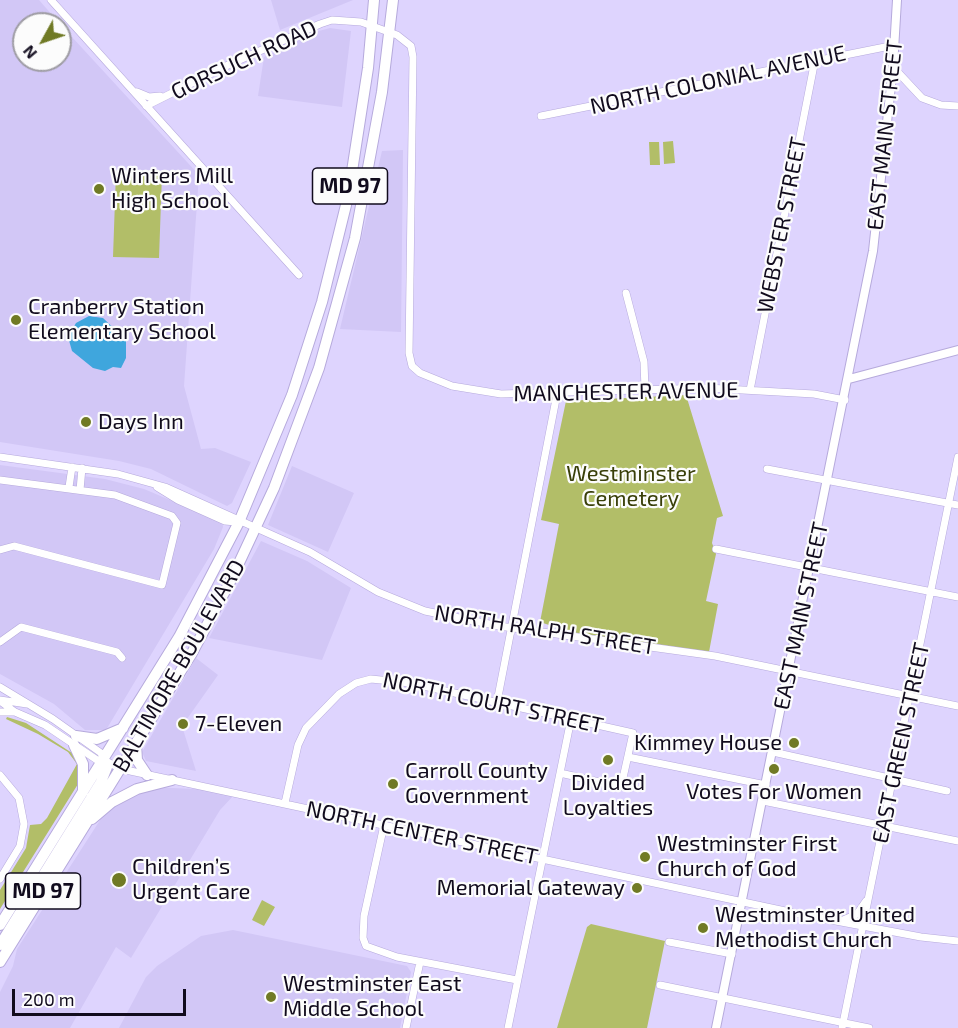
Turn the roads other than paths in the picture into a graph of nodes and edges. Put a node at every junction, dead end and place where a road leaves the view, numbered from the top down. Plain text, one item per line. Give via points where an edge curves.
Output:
1 (51, 0) edge
2 (374, 0) edge
3 (393, 0) edge
4 (897, 0) edge
5 (373, 25) junction
6 (389, 32) junction
7 (895, 45) junction
8 (816, 60) junction
9 (893, 67) junction
10 (129, 88) junction
11 (166, 95) junction
12 (958, 105) edge
13 (146, 106) junction
14 (541, 116) dead end
15 (299, 275) dead end
16 (626, 293) dead end
17 (958, 350) edge
18 (412, 366) joint
19 (849, 379) junction
20 (645, 389) junction
21 (750, 390) junction
22 (557, 394) junction
23 (845, 400) junction
24 (0, 457) edge
25 (958, 457) edge
26 (72, 467) junction
27 (82, 468) junction
28 (767, 469) dead end
29 (0, 480) edge
30 (828, 481) junction
31 (69, 487) junction
32 (80, 490) junction
33 (949, 503) junction
34 (958, 505) edge
35 (247, 525) junction
36 (716, 549) dead end
37 (0, 550) edge
38 (811, 569) junction
39 (932, 592) junction
40 (958, 597) edge
41 (511, 628) junction
42 (0, 642) edge
43 (122, 658) dead end
44 (789, 672) junction
45 (0, 680) edge
46 (0, 687) edge
47 (8, 692) junction
48 (910, 696) junction
49 (0, 701) edge
50 (497, 702) junction
51 (32, 705) junction
52 (958, 706) edge
53 (0, 712) edge
54 (15, 712) junction
55 (571, 719) junction
56 (123, 728) junction
57 (75, 740) junction
58 (136, 744) junction
59 (773, 752) junction
60 (628, 757) junction
61 (104, 760) junction
62 (120, 769) junction
63 (560, 773) junction
64 (0, 775) edge
65 (147, 775) junction
66 (894, 778) junction
67 (172, 780) junction
68 (766, 785) junction
69 (947, 791) dead end
70 (83, 792) junction
71 (763, 801) junction
72 (285, 803) junction
73 (87, 822) junction
74 (384, 825) junction
75 (884, 825) junction
76 (958, 841) edge
77 (543, 860) junction
78 (0, 879) edge
79 (871, 885) junction
80 (742, 902) junction
81 (836, 921) junction
82 (0, 925) edge
83 (863, 926) junction
84 (958, 941) edge
85 (669, 942) dead end
86 (0, 945) edge
87 (732, 954) junction
88 (0, 962) edge
89 (420, 962) junction
90 (517, 980) junction
91 (660, 985) dead end
92 (722, 998) junction
93 (843, 1026) edge
94 (406, 1028) edge
95 (508, 1028) edge
96 (716, 1028) edge
97 (869, 1028) edge

1 - 10 street, GORSUCH ROAD
2 - 5 highway, BALTIMORE BOULEVARD / MD 97
3 - 6 highway, BALTIMORE BOULEVARD / MD 97
4 - 7 main road, EAST MAIN STREET
5 - 6 street, GORSUCH ROAD
5 - 11 street, GORSUCH ROAD via 338,20 320,24
5 - 35 highway, BALTIMORE BOULEVARD / MD 97 via 353,169 322,302
6 - 18 street, GORSUCH ROAD via 403,38 412,52
6 - 35 highway, BALTIMORE BOULEVARD / MD 97 via 365,192 338,303 299,422
7 - 8 street, NORTH COLONIAL AVENUE
7 - 9 main road, EAST MAIN STREET
8 - 14 street, NORTH COLONIAL AVENUE
8 - 21 street, WEBSTER STREET
9 - 12 street via 922,98 941,105
9 - 19 main road, EAST MAIN STREET via 878,218 856,363
10 - 11 street via 149,97
10 - 13 street, GORSUCH ROAD
11 - 13 street, GORSUCH ROAD
13 - 15 street
16 - 20 street via 644,362
17 - 19 main road
18 - 22 street, MANCHESTER AVENUE via 427,377 452,386 501,394
19 - 23 main road, EAST MAIN STREET
20 - 21 street, MANCHESTER AVENUE
20 - 22 street, MANCHESTER AVENUE
21 - 23 street, MANCHESTER AVENUE
22 - 41 street
23 - 30 main road, EAST MAIN STREET
24 - 26 street, NORTH RALPH STREET
25 - 33 street, EAST GREEN STREET
26 - 27 street, NORTH RALPH STREET
26 - 31 street
27 - 32 street
27 - 35 street, NORTH RALPH STREET via 165,487
28 - 30 street
29 - 31 street
30 - 33 street
30 - 38 main road, EAST MAIN STREET
31 - 32 street
32 - 37 street via 115,495 172,516 177,530 162,585 14,546
33 - 34 street
33 - 39 street, EAST GREEN STREET
35 - 41 street, NORTH RALPH STREET via 312,553 402,603
35 - 56 highway, BALTIMORE BOULEVARD / MD 97
35 - 58 highway, BALTIMORE BOULEVARD / MD 97 via 209,622
36 - 38 street
38 - 39 street
38 - 44 main road, EAST MAIN STREET
39 - 40 street
39 - 48 street, EAST GREEN STREET
41 - 44 street, NORTH RALPH STREET via 654,646
41 - 50 street
42 - 43 street via 21,627 117,652
44 - 48 street, NORTH RALPH STREET
44 - 59 main road, EAST MAIN STREET
45 - 47 street
46 - 47 street, NORTH CENTER STREET
47 - 51 street, NORTH CENTER STREET
48 - 52 street, NORTH RALPH STREET
48 - 66 street, EAST GREEN STREET
49 - 51 street
49 - 54 street, NORTH CENTER STREET
50 - 55 street, NORTH COURT STREET
50 - 72 street, NORTH COURT STREET via 398,681 371,679 356,683 331,701 306,728 295,755
51 - 57 street, NORTH CENTER STREET
53 - 54 street
54 - 57 street, NORTH CENTER STREET
55 - 60 street, NORTH COURT STREET via 633,733
55 - 63 street
56 - 57 highway via 97,739
56 - 61 highway, BALTIMORE BOULEVARD / MD 97
57 - 61 street, NORTH CENTER STREET via 101,753
57 - 70 highway via 83,764
58 - 62 highway, BALTIMORE BOULEVARD / MD 97
58 - 65 highway via 137,760
59 - 66 street
59 - 68 main road, EAST MAIN STREET
60 - 63 street via 621,787
60 - 68 street, NORTH COURT STREET
61 - 62 street, NORTH CENTER STREET
61 - 70 highway, BALTIMORE BOULEVARD / MD 97
61 - 86 highway via 107,767 101,782
62 - 65 street, NORTH CENTER STREET
62 - 73 highway, BALTIMORE BOULEVARD / MD 97
63 - 77 street
64 - 78 street via 20,798 24,824 20,846
65 - 67 street, NORTH CENTER STREET
66 - 69 street
66 - 75 street, EAST GREEN STREET
67 - 72 street, NORTH CENTER STREET
67 - 73 highway via 137,789
68 - 71 main road, EAST MAIN STREET
70 - 82 highway, BALTIMORE BOULEVARD / MD 97
71 - 75 street
71 - 80 main road, EAST MAIN STREET
72 - 74 street, NORTH CENTER STREET
73 - 88 highway, BALTIMORE BOULEVARD / MD 97
74 - 77 street, NORTH CENTER STREET
74 - 89 street via 364,916 363,940 374,951
75 - 76 street
75 - 79 street, EAST GREEN STREET
77 - 80 street, NORTH CENTER STREET
77 - 90 street
79 - 81 street via 860,911 848,920
79 - 83 street, EAST GREEN STREET
80 - 81 street, NORTH CENTER STREET
80 - 87 main road, EAST MAIN STREET
81 - 83 street, NORTH CENTER STREET
83 - 84 street, NORTH CENTER STREET
83 - 93 street, EAST GREEN STREET
85 - 87 street
87 - 92 main road, EAST MAIN STREET
89 - 90 street
89 - 94 street
90 - 95 street
91 - 92 street
92 - 93 street
92 - 96 main road, EAST MAIN STREET
93 - 97 street

